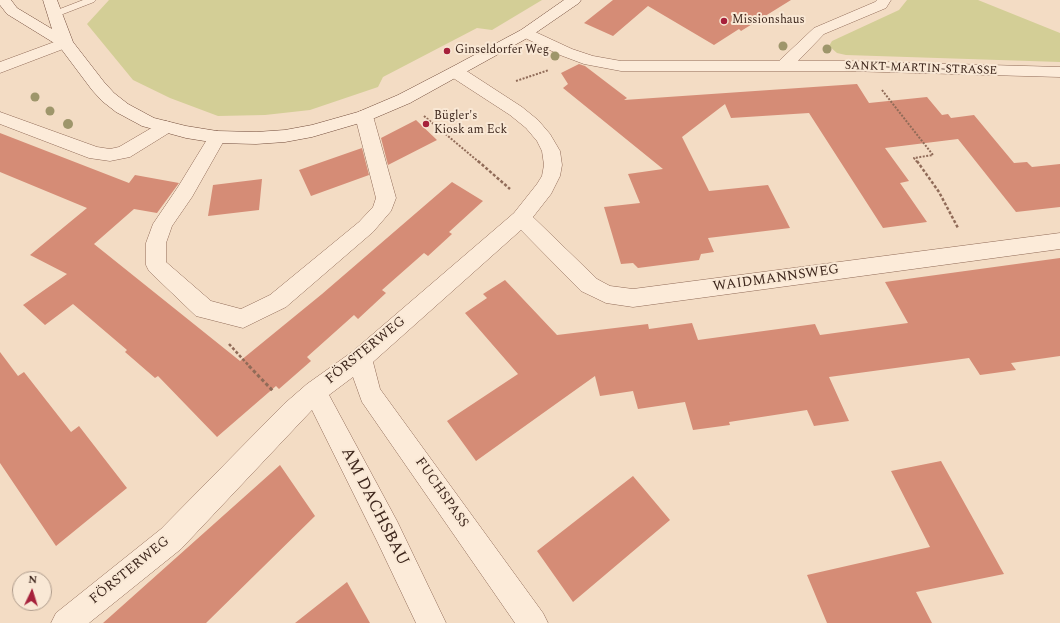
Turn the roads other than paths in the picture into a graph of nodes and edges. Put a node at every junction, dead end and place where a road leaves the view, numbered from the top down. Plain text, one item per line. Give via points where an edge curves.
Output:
1 (91, 0) edge
2 (574, 0) edge
3 (884, 0) edge
4 (5, 6) edge
5 (53, 7) edge
6 (526, 33) junction
7 (65, 43) junction
8 (782, 67) junction
9 (0, 68) edge
10 (456, 72) junction
11 (1060, 72) edge
12 (364, 116) junction
13 (0, 118) edge
14 (166, 127) junction
15 (217, 137) junction
16 (526, 212) junction
17 (1060, 241) edge
18 (360, 359) junction
19 (315, 392) junction
20 (66, 623) edge
21 (431, 623) edge
22 (533, 623) edge

1 - 5 lane
2 - 6 street
3 - 8 street via 881,6 820,31
4 - 7 street
5 - 7 street
6 - 8 street via 590,60 621,66
6 - 10 street
7 - 9 street
7 - 14 street via 78,63 108,97 133,115
8 - 11 street, SANKT-MARTIN-STRASSE
10 - 12 street
10 - 16 street, FÖRSTERWEG via 532,124 551,151 551,176
12 - 15 street via 285,136
12 - 15 street via 386,198 381,211 366,227 278,301 243,319 204,309 156,265 156,243 163,224
13 - 14 street via 95,153 110,155 124,152
14 - 15 street
16 - 17 street, WAIDMANNSWEG via 588,285 606,294 633,298
16 - 18 street, FÖRSTERWEG
18 - 19 street, FÖRSTERWEG
18 - 22 street, FUCHSPASS via 370,394
19 - 20 street, FÖRSTERWEG via 171,538
19 - 21 street, AM DACHSBAU

